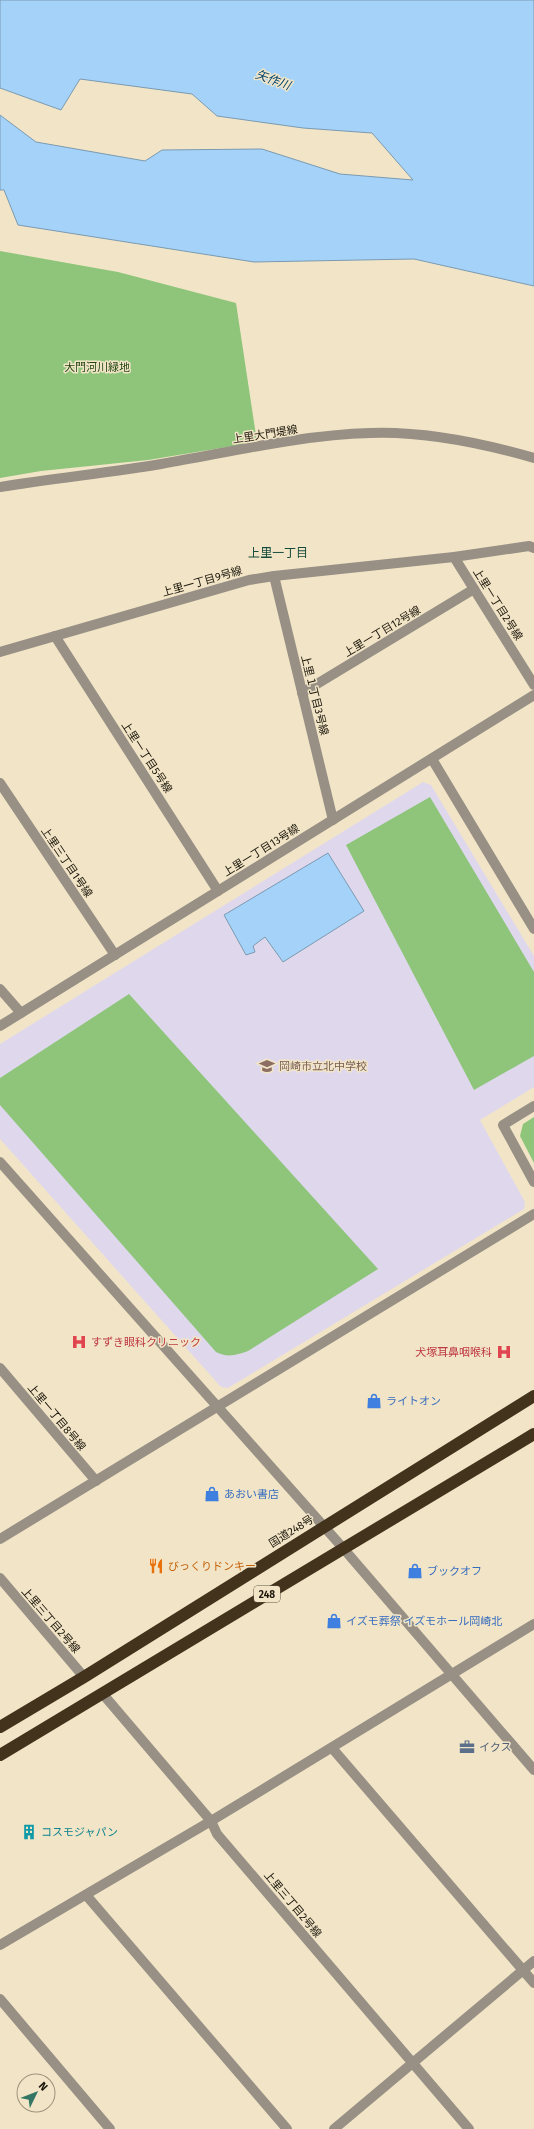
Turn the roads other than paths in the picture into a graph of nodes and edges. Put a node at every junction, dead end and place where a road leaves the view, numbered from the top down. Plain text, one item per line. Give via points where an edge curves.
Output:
1 (534, 458) edge
2 (0, 487) edge
3 (534, 548) edge
4 (454, 557) junction
5 (274, 576) junction
6 (474, 589) junction
7 (55, 636) junction
8 (0, 652) edge
9 (534, 685) edge
10 (302, 693) junction
11 (534, 694) edge
12 (432, 759) junction
13 (0, 783) edge
14 (333, 820) junction
15 (218, 891) junction
16 (534, 929) edge
17 (115, 955) junction
18 (0, 989) edge
19 (21, 1013) junction
20 (0, 1026) edge
21 (534, 1106) edge
22 (0, 1162) edge
23 (534, 1182) edge
24 (534, 1214) edge
25 (0, 1368) edge
26 (534, 1396) edge
27 (218, 1407) junction
28 (534, 1434) edge
29 (96, 1481) junction
30 (322, 1527) junction
31 (0, 1539) edge
32 (343, 1548) junction
33 (0, 1578) edge
34 (534, 1624) edge
35 (452, 1673) junction
36 (84, 1677) junction
37 (102, 1693) junction
38 (0, 1727) edge
39 (332, 1748) junction
40 (0, 1755) edge
41 (534, 1770) edge
42 (211, 1821) junction
43 (86, 1895) junction
44 (0, 1945) edge
45 (534, 1961) edge
46 (523, 1970) junction
47 (534, 1983) edge
48 (0, 1999) edge
49 (413, 2063) junction
50 (110, 2129) edge
51 (287, 2129) edge
52 (334, 2129) edge
53 (469, 2129) edge

1 - 2 street, 上里大門堤線 via 469,443 413,434 370,432 274,443 160,464
3 - 4 street, 上里一丁目9号線 via 529,546
4 - 5 street, 上里一丁目9号線
4 - 6 street, 上里一丁目2号線
5 - 7 street, 上里一丁目9号線 via 249,580
5 - 10 street, 上里１丁目3号線
6 - 9 street, 上里一丁目2号線
6 - 10 street, 上里一丁目12号線
7 - 8 street, 上里一丁目9号線
7 - 15 street, 上里一丁目5号線
10 - 14 street, 上里１丁目3号線
11 - 12 street, 上里一丁目13号線
12 - 14 street, 上里一丁目13号線
12 - 16 street
13 - 17 street, 上里三丁目1号線
14 - 15 street, 上里一丁目13号線
15 - 17 street, 上里一丁目13号線
17 - 19 street, 上里一丁目13号線
18 - 19 street
19 - 20 street, 上里一丁目13号線
21 - 23 street via 503,1125
22 - 27 street
24 - 27 street
25 - 29 street, 上里一丁目8号線
26 - 30 highway, 国道248号 / 248
27 - 29 street
27 - 30 street
28 - 32 highway, 248
29 - 31 street
30 - 32 street
30 - 36 highway, 国道248号 / 248
32 - 35 street
32 - 37 highway, 248
33 - 36 street, 上里三丁目2号線
34 - 35 street
35 - 39 street
35 - 41 street
36 - 38 highway, 国道248号 / 248
37 - 40 highway, 248
37 - 42 street, 上里三丁目2号線
39 - 42 street
39 - 46 street
42 - 43 street
42 - 49 street, 上里三丁目2号線 via 217,1834
43 - 44 street
43 - 51 street
45 - 46 street
46 - 47 street
46 - 49 street
48 - 50 street
49 - 52 street
49 - 53 street, 上里三丁目2号線

